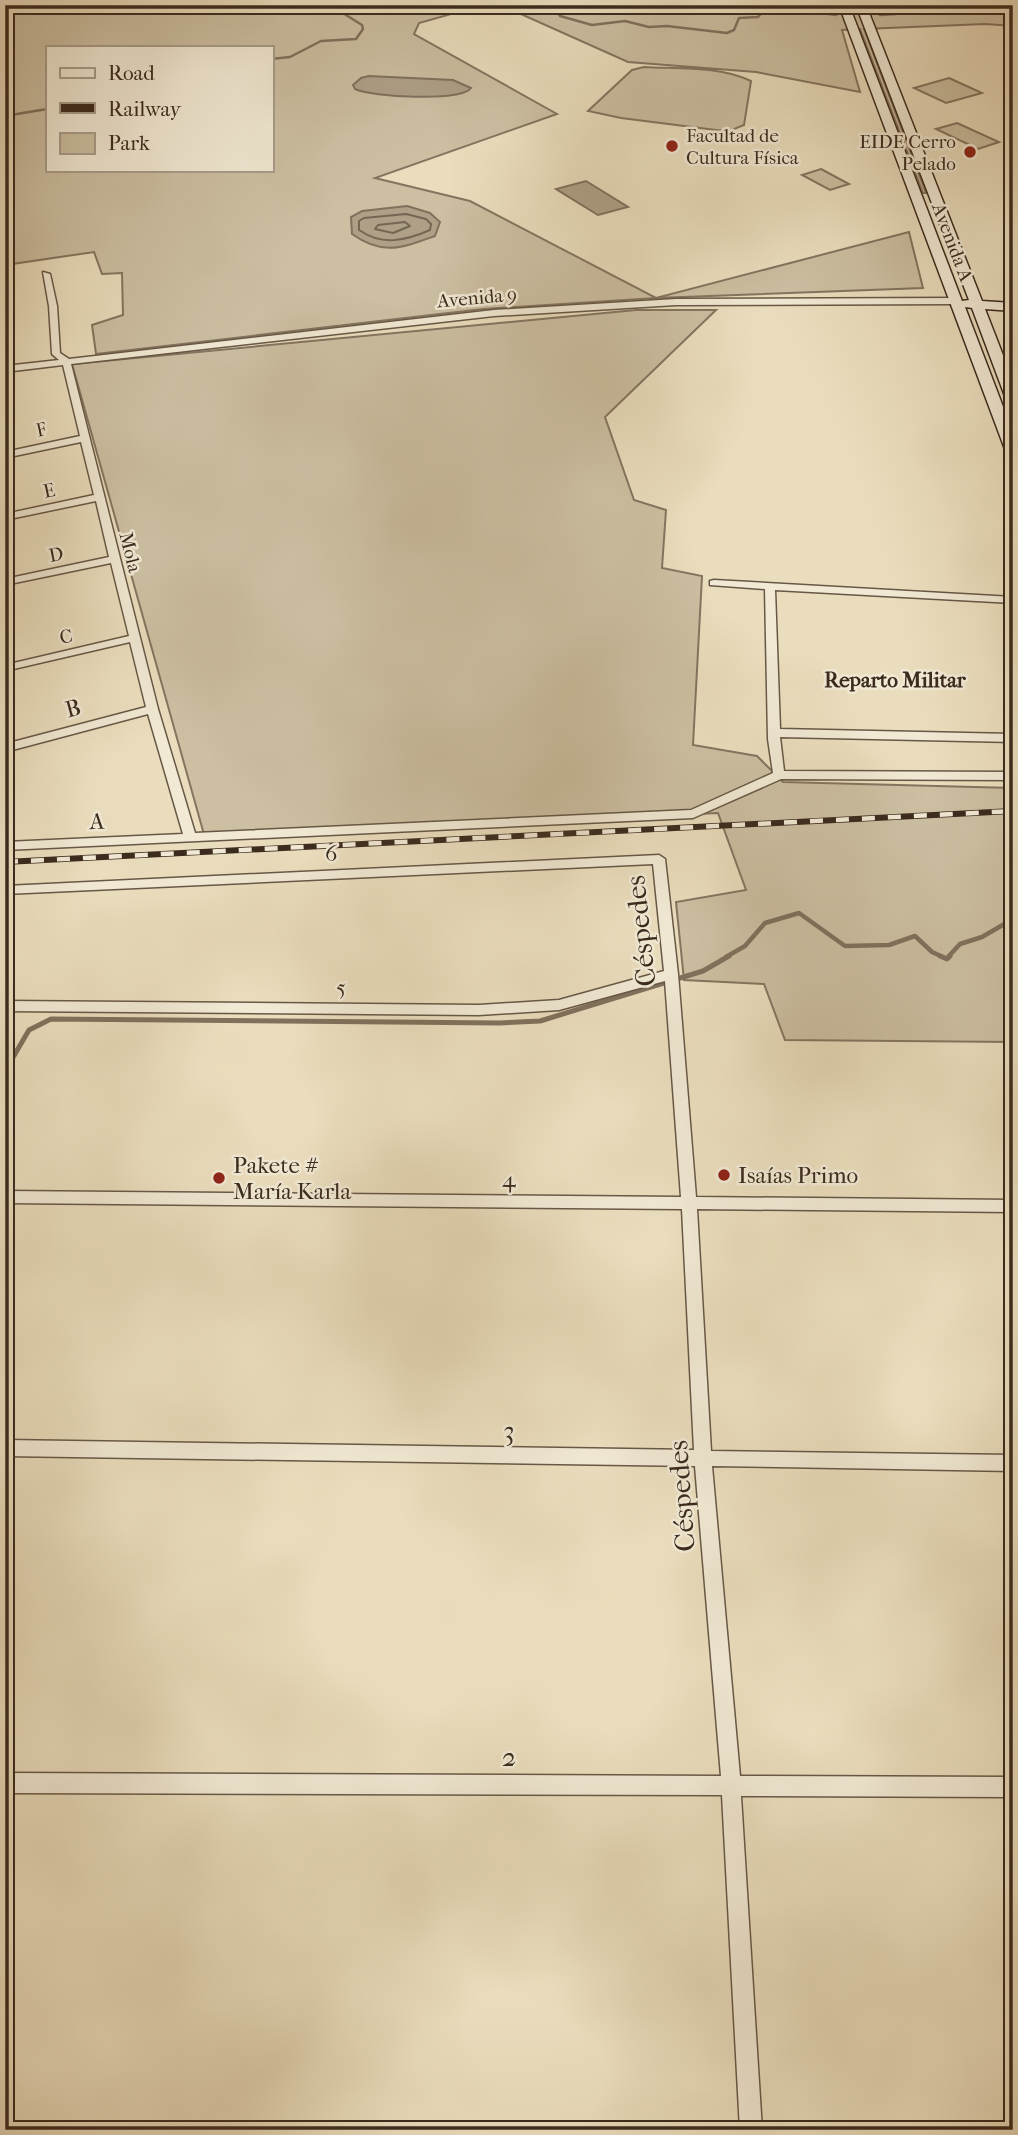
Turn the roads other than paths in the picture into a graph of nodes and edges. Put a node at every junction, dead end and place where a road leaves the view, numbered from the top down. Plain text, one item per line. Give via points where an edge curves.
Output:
1 (844, 5) edge
2 (861, 5) edge
3 (937, 203) junction
4 (920, 209) junction
5 (46, 274) dead end
6 (1013, 297) edge
7 (955, 300) junction
8 (975, 302) junction
9 (1013, 307) edge
10 (65, 361) junction
11 (5, 369) edge
12 (1013, 399) edge
13 (85, 438) junction
14 (1013, 453) edge
15 (5, 455) edge
16 (99, 497) junction
17 (5, 517) edge
18 (115, 559) junction
19 (5, 582) edge
20 (714, 583) dead end
21 (770, 585) junction
22 (1013, 600) edge
23 (134, 638) junction
24 (5, 668) edge
25 (152, 709) junction
26 (774, 733) junction
27 (1013, 738) edge
28 (5, 748) edge
29 (779, 775) junction
30 (1013, 776) edge
31 (190, 838) junction
32 (5, 846) edge
33 (659, 859) joint
34 (5, 890) edge
35 (672, 980) junction
36 (5, 1006) edge
37 (5, 1197) edge
38 (689, 1204) junction
39 (1013, 1206) edge
40 (5, 1448) edge
41 (704, 1459) junction
42 (1013, 1464) edge
43 (5, 1783) edge
44 (731, 1785) junction
45 (1013, 1787) edge
46 (751, 2130) edge

1 - 4 main road, Avenida A
2 - 3 main road, Avenida A
3 - 4 main road
3 - 8 main road, Avenida A
4 - 7 main road, Avenida A
5 - 10 street, Mola via 56,354
6 - 8 main road, Avenida 9
7 - 8 main road, Avenida 9
7 - 10 street, Avenida 9 via 676,302 494,313
7 - 14 main road, Avenida A
8 - 9 main road, Avenida 9
8 - 12 main road, Avenida A
10 - 11 street, Avenida 9
10 - 13 street, Mola
13 - 15 street, F
13 - 16 street, Mola
16 - 17 street, E
16 - 18 street, Mola
18 - 19 street, D
18 - 23 street, Mola
20 - 21 street
21 - 22 street
21 - 26 street
23 - 24 street, C
23 - 25 street, Mola
25 - 28 street, B
25 - 31 street, Mola
26 - 27 street
26 - 29 street
29 - 30 street
29 - 31 street, A via 693,814
31 - 32 street, A
33 - 34 street, 6
33 - 35 street, Céspedes
35 - 36 street, 5 via 559,1005 480,1010
35 - 38 street, Céspedes
37 - 38 street, 4
38 - 39 street, 4
38 - 41 street, Céspedes
40 - 41 street, 3
41 - 42 street, 3
41 - 44 street, Céspedes
43 - 44 street, 2
44 - 45 street, 2
44 - 46 street, Céspedes

